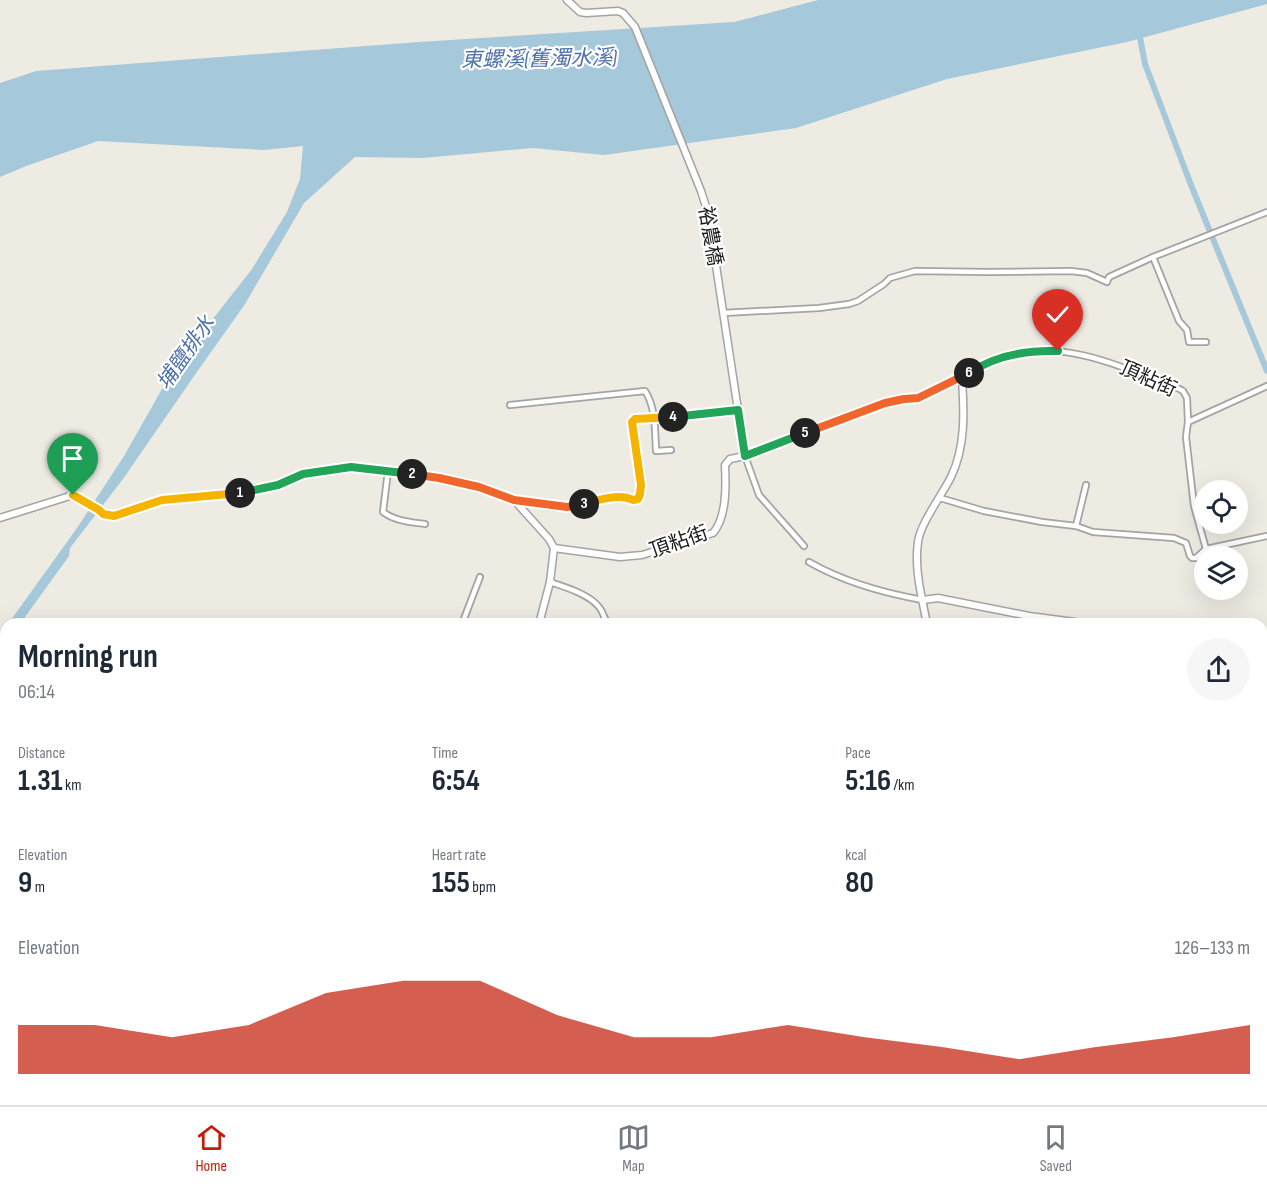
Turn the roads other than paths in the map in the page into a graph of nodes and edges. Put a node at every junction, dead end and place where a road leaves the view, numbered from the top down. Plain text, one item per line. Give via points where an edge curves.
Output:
1 (567, 0) edge
2 (1267, 212) edge
3 (1153, 257) junction
4 (723, 313) junction
5 (1206, 342) dead end
6 (962, 378) junction
7 (1267, 386) edge
8 (510, 405) dead end
9 (738, 410) junction
10 (653, 417) junction
11 (1188, 422) junction
12 (671, 450) dead end
13 (745, 456) junction
14 (388, 471) junction
15 (1086, 485) dead end
16 (940, 498) junction
17 (514, 500) junction
18 (0, 518) edge
19 (425, 524) dead end
20 (1076, 526) junction
21 (1267, 536) edge
22 (804, 546) dead end
23 (1205, 546) edge
24 (1220, 546) edge
25 (554, 548) junction
26 (1194, 558) edge
27 (809, 562) dead end
28 (480, 577) dead end
29 (550, 582) junction
30 (923, 600) junction
31 (464, 618) edge
32 (541, 618) edge
33 (604, 618) edge
34 (926, 618) edge
35 (1044, 618) edge

1 - 4 street, 裕農橋 via 580,12 618,11 635,27 708,213
2 - 3 street
3 - 4 street via 1109,277 1107,282 1071,271 915,271 890,279 849,304
3 - 5 street via 1189,342
4 - 9 street, 裕農橋
6 - 11 street, 頂粘街 via 979,366 1017,353 1058,351 1113,363 1183,391
6 - 13 street, 頂粘街 via 918,398 869,409
6 - 16 street via 962,445
7 - 11 street
8 - 10 street via 642,390 649,396
9 - 10 street
9 - 13 street, 裕農橋
10 - 12 street via 657,451
10 - 17 street via 632,422 641,485 638,499 604,499 567,507
11 - 23 street, 頂粘街 via 1186,437 1194,506
13 - 22 street via 759,495
13 - 25 street, 頂粘街 via 730,459 725,465 725,501 713,533 642,555
14 - 17 street via 479,487
14 - 18 street via 351,467 303,474 278,485 162,500 114,516 103,514 73,495
14 - 19 street via 383,512 399,520
15 - 20 street
16 - 20 street via 984,511
16 - 30 street via 918,540 916,560
17 - 25 street
20 - 26 street via 1093,532 1174,538 1186,543
21 - 24 street
25 - 29 street
27 - 30 street via 869,587
28 - 31 street
29 - 32 street
29 - 33 street via 598,605
30 - 34 street
30 - 35 street via 938,598

